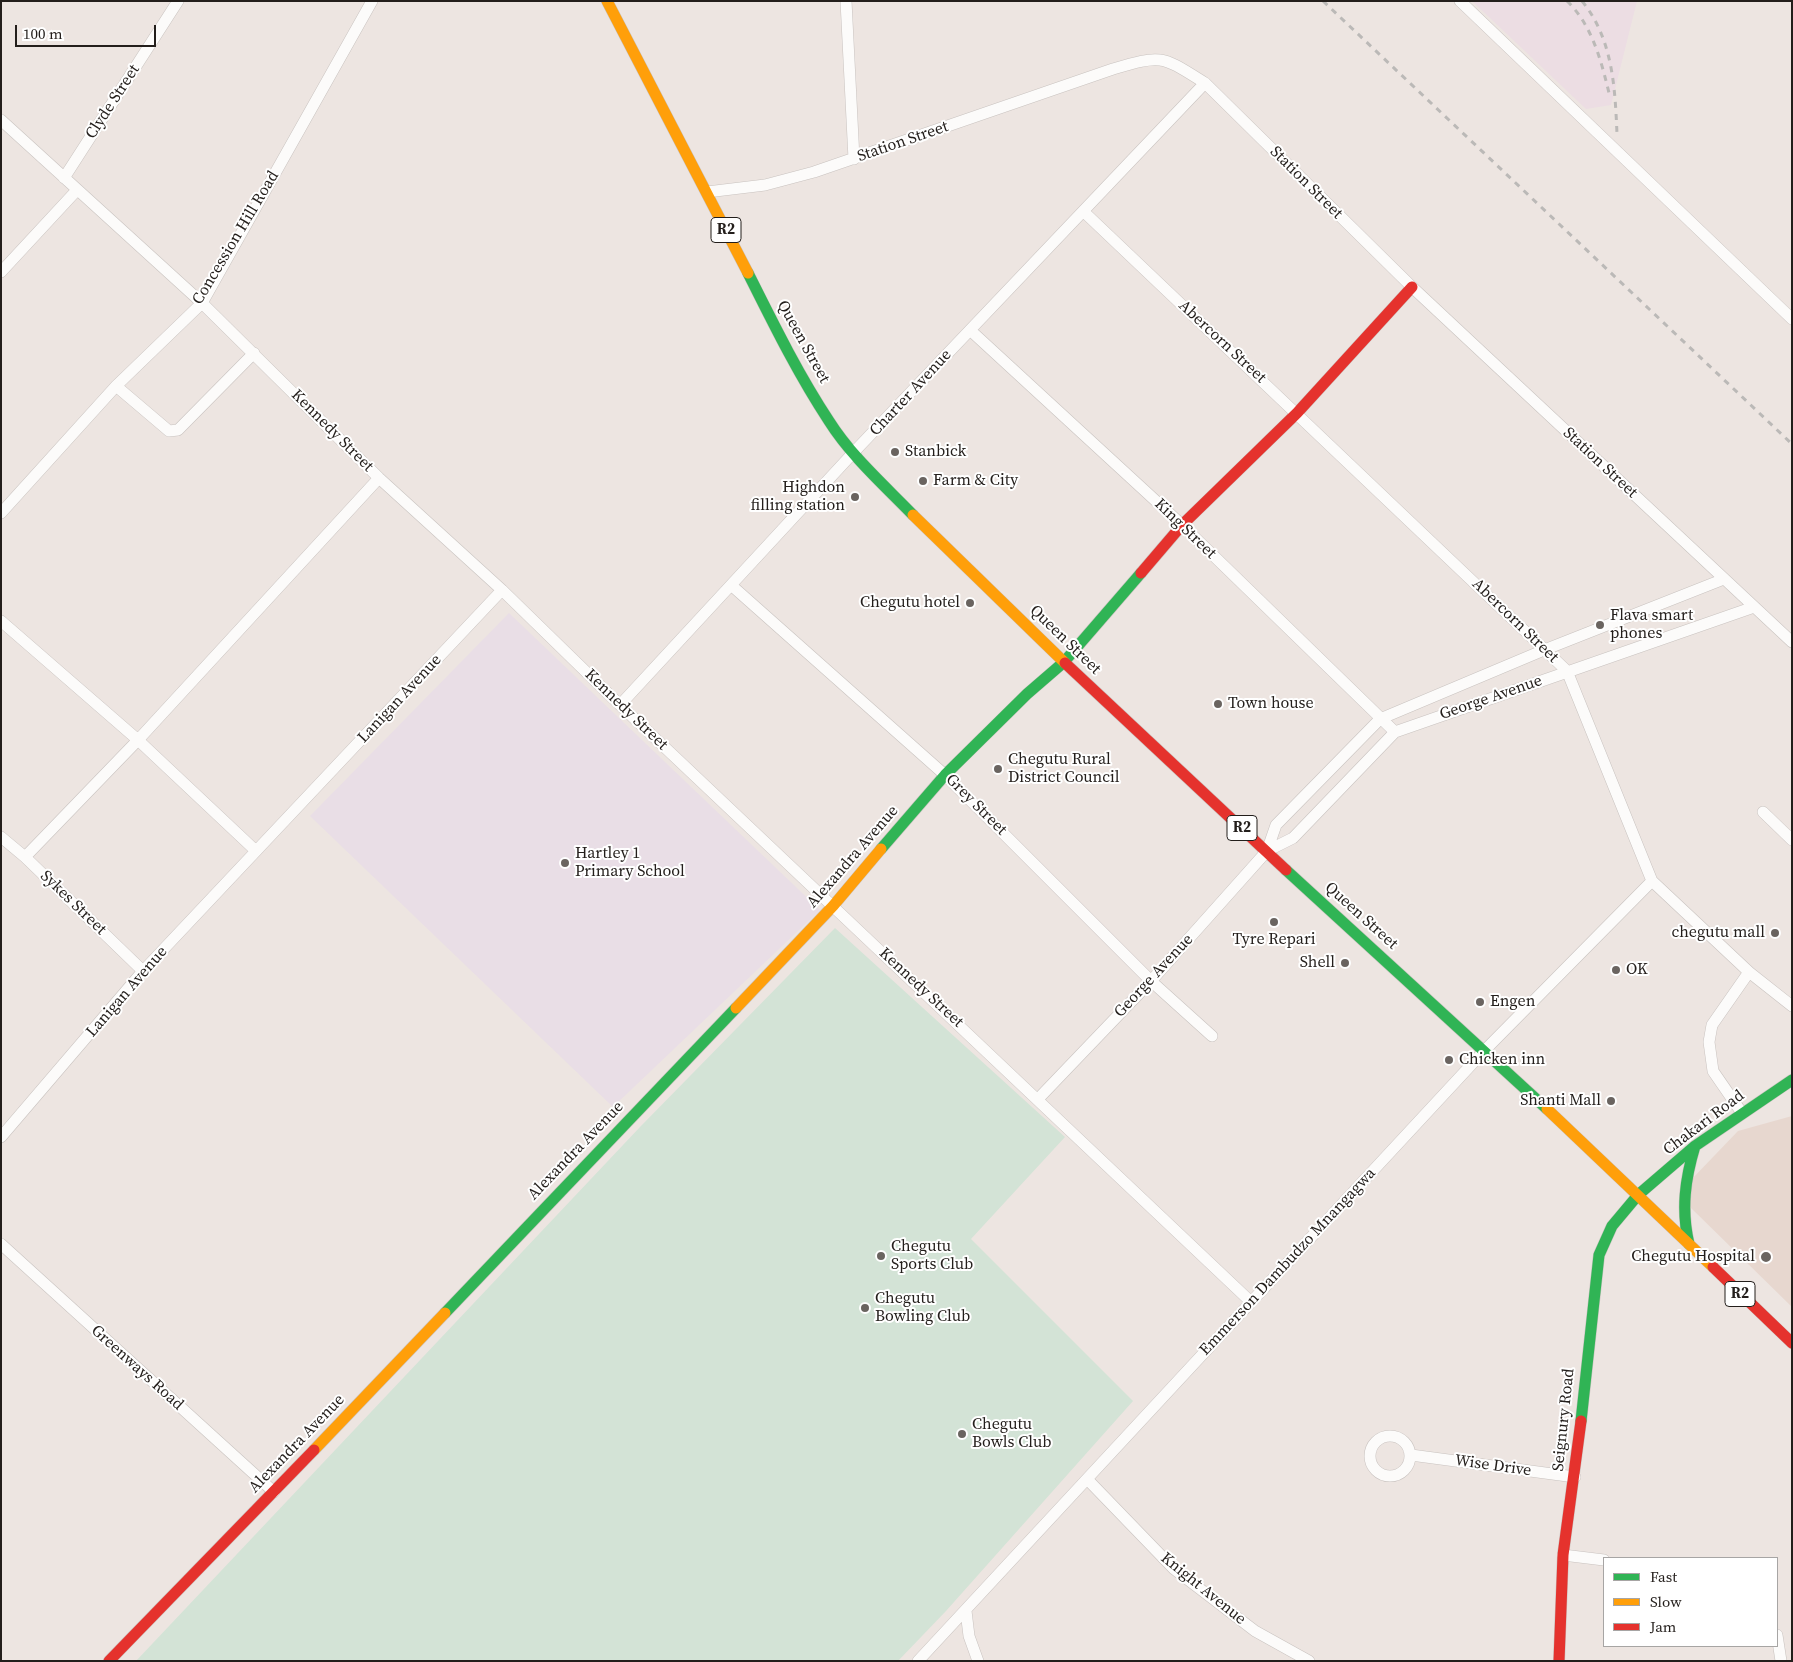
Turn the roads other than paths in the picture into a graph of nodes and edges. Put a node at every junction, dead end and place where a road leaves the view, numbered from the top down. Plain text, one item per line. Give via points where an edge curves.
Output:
1 (178, 1) edge
2 (372, 1) edge
3 (607, 1) edge
4 (846, 1) edge
5 (1460, 1) edge
6 (1205, 83) junction
7 (1, 120) edge
8 (854, 158) junction
9 (64, 178) junction
10 (77, 190) junction
11 (707, 192) junction
12 (1084, 212) junction
13 (1, 272) edge
14 (1412, 287) junction
15 (202, 303) junction
16 (1792, 319) edge
17 (970, 330) junction
18 (254, 353) junction
19 (116, 386) junction
20 (1297, 413) junction
21 (853, 454) junction
22 (379, 478) junction
23 (1, 513) edge
24 (1182, 525) junction
25 (1724, 579) junction
26 (731, 585) junction
27 (502, 590) junction
28 (1754, 607) junction
29 (1, 621) edge
30 (1792, 642) edge
31 (1544, 650) junction
32 (1064, 662) junction
33 (1567, 671) junction
34 (620, 705) junction
35 (1380, 719) junction
36 (1395, 732) junction
37 (138, 740) junction
38 (945, 775) junction
39 (1762, 812) dead end
40 (1792, 840) edge
41 (3, 842) edge
42 (256, 851) junction
43 (1267, 851) junction
44 (25, 857) junction
45 (1652, 881) junction
46 (833, 906) junction
47 (143, 971) junction
48 (1749, 972) junction
49 (1151, 981) junction
50 (1792, 1006) edge
51 (1212, 1036) dead end
52 (1484, 1051) junction
53 (1792, 1080) edge
54 (1038, 1099) junction
55 (1742, 1113) junction
56 (1, 1136) edge
57 (1695, 1146) junction
58 (1638, 1195) junction
59 (1, 1244) edge
60 (1689, 1244) junction
61 (1250, 1301) junction
62 (1792, 1343) edge
63 (1411, 1455) dead end
64 (1574, 1477) junction
65 (1088, 1480) junction
66 (274, 1492) junction
67 (1563, 1555) junction
68 (1603, 1560) edge
69 (966, 1611) junction
70 (1778, 1642) edge
71 (109, 1661) edge
72 (918, 1661) edge
73 (978, 1661) edge
74 (1309, 1661) edge
75 (1559, 1661) edge
76 (1781, 1661) edge

1 - 9 street, Clyde Street
2 - 15 street, Concession Hill Road
3 - 11 main road, Queen Street / R2
4 - 8 street
5 - 16 street
6 - 8 street, Station Street via 1168,60 1140,61
6 - 12 street, Charter Avenue
6 - 14 street, Station Street
7 - 9 street, Kennedy Street
8 - 11 street, Station Street via 765,185
9 - 10 street, Kennedy Street
10 - 13 street
10 - 15 street, Kennedy Street
11 - 21 main road, Queen Street / R2 via 771,320 829,422
12 - 17 street, Charter Avenue
12 - 20 street, Abercorn Street
14 - 20 main road, Alexandra Avenue
14 - 25 street, Station Street
15 - 18 street, Kennedy Street
15 - 19 street, Concession Hill Road
17 - 21 street, Charter Avenue
17 - 24 street, King Street
18 - 19 street via 178,430 169,431
18 - 22 street, Kennedy Street
19 - 23 street, Concession Hill Road
20 - 24 main road, Alexandra Avenue
20 - 31 street, Abercorn Street
21 - 26 street, Charter Avenue
21 - 32 main road, Queen Street / R2
22 - 27 street, Kennedy Street
22 - 37 street
24 - 32 main road, Alexandra Avenue
24 - 35 street, King Street
25 - 28 street, Station Street
25 - 31 street, George Avenue
26 - 34 street, Charter Avenue
26 - 38 street, Grey Street
27 - 34 street, Kennedy Street
27 - 42 street, Lanigan Avenue
28 - 30 street, Station Street
28 - 33 street, George Avenue
29 - 37 street
31 - 33 street, Abercorn Street
31 - 35 street, George Avenue
32 - 38 main road, Alexandra Avenue
32 - 43 main road, Queen Street / R2
33 - 36 street, George Avenue
33 - 45 street, Abercorn Street
34 - 46 street, Kennedy Street
35 - 36 street, King Street
35 - 43 street, George Avenue via 1276,825
36 - 43 street, George Avenue via 1293,838
37 - 42 street
37 - 44 street
38 - 46 main road, Alexandra Avenue
38 - 49 street, Grey Street
39 - 40 street
41 - 44 street, Sykes Street
42 - 47 street, Lanigan Avenue
43 - 49 street, George Avenue
43 - 52 main road, Queen Street / R2
44 - 47 street, Sykes Street
45 - 48 street, Abercorn Street
45 - 52 street, Emmerson Dambudzo Mnangagwa
46 - 54 street, Kennedy Street
46 - 66 main road, Alexandra Avenue
47 - 56 street, Lanigan Avenue
48 - 50 street, Abercorn Street
48 - 55 street via 1712,1025 1709,1042 1713,1071
49 - 51 street, Grey Street
49 - 54 street, George Avenue
52 - 58 main road, Queen Street / R2
52 - 61 street, Emmerson Dambudzo Mnangagwa
53 - 55 main road, Chakari Road
54 - 61 street, Kennedy Street
55 - 57 main road, Chakari Road
57 - 58 main road, Chakari Road
57 - 60 main road via 1684,1193 1684,1229
58 - 60 main road, R2
58 - 64 main road, Seignury Road via 1612,1226 1599,1255
59 - 66 street, Greenways Road
60 - 62 main road, R2
61 - 65 street, Emmerson Dambudzo Mnangagwa
63 - 64 street, Wise Drive
64 - 67 main road, Seignury Road
65 - 69 street, Emmerson Dambudzo Mnangagwa
65 - 74 street, Knight Avenue via 1174,1569 1255,1631
66 - 71 main road, Alexandra Avenue
67 - 68 street
67 - 75 main road, Seignury Road
69 - 72 street, Emmerson Dambudzo Mnangagwa
69 - 73 street via 969,1636
70 - 76 street

